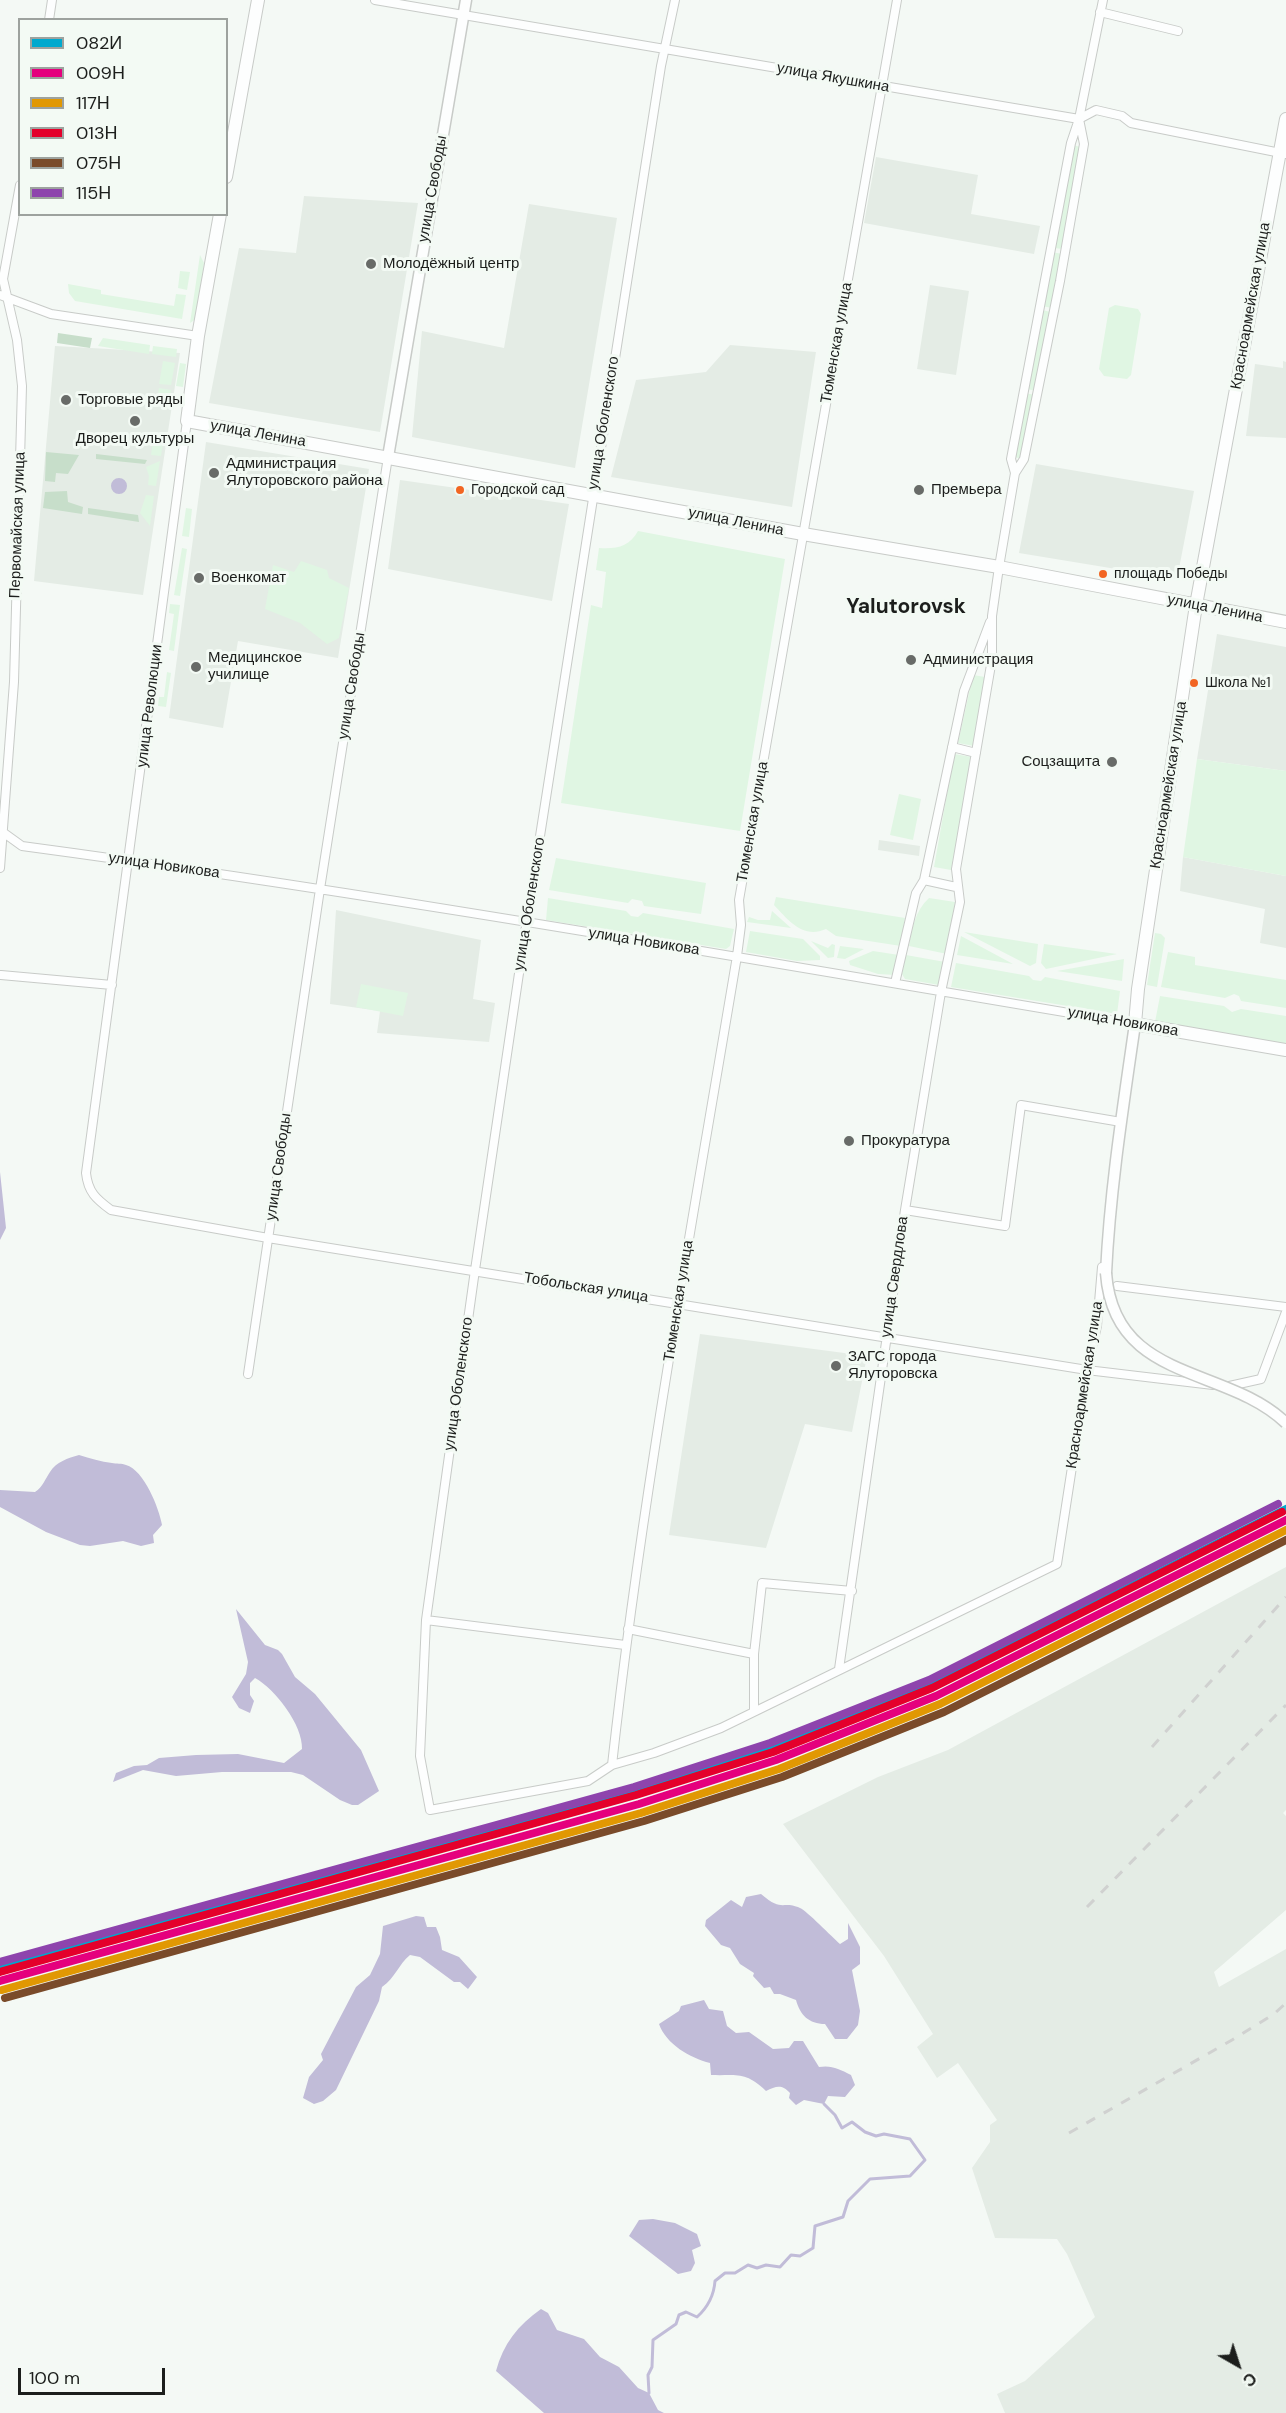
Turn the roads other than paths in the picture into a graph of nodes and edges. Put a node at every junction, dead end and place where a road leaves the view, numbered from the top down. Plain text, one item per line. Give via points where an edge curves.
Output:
1 (52, 0) edge
2 (258, 0) edge
3 (375, 0) edge
4 (466, 0) edge
5 (675, 0) edge
6 (897, 0) edge
7 (1102, 0) edge
8 (1100, 12) junction
9 (462, 15) junction
10 (49, 18) edge
11 (1178, 31) dead end
12 (664, 49) junction
13 (882, 87) junction
14 (1080, 119) junction
15 (1286, 119) edge
16 (1283, 152) edge
17 (228, 166) edge
18 (18, 196) edge
19 (220, 216) edge
20 (1050, 250) junction
21 (1065, 252) junction
22 (4, 296) edge
23 (1039, 308) junction
24 (1054, 311) junction
25 (198, 336) junction
26 (1024, 392) junction
27 (1038, 394) junction
28 (187, 421) junction
29 (388, 457) junction
30 (1015, 473) junction
31 (593, 495) junction
32 (803, 534) junction
33 (999, 567) junction
34 (1196, 605) junction
35 (992, 616) junction
36 (1286, 622) edge
37 (952, 747) junction
38 (976, 753) junction
39 (4, 833) junction
40 (129, 861) junction
41 (0, 868) edge
42 (924, 880) junction
43 (956, 887) junction
44 (320, 889) junction
45 (526, 924) junction
46 (737, 956) junction
47 (1, 975) edge
48 (895, 983) junction
49 (112, 985) junction
50 (941, 992) junction
51 (1135, 1024) junction
52 (1286, 1050) edge
53 (1121, 1122) junction
54 (93, 1197) joint
55 (1111, 1205) junction
56 (904, 1210) junction
57 (268, 1238) junction
58 (475, 1270) junction
59 (1117, 1286) dead end
60 (679, 1302) junction
61 (1286, 1307) edge
62 (1286, 1312) edge
63 (1283, 1325) edge
64 (886, 1338) junction
65 (1087, 1370) junction
66 (248, 1374) dead end
67 (1286, 1423) edge
68 (852, 1591) junction
69 (426, 1620) junction
70 (627, 1629) junction
71 (625, 1645) junction
72 (754, 1654) junction
73 (839, 1669) junction
74 (754, 1711) junction
75 (612, 1765) junction

1 - 10 street
2 - 17 main road
3 - 9 street, улица Якушкина
4 - 9 street, улица Свободы
5 - 12 street, улица Оболенского
6 - 13 street, Тюменская улица
7 - 8 street, улица Свердлова
8 - 11 street
8 - 14 street, улица Свердлова
9 - 12 street, улица Якушкина
9 - 29 street, улица Свободы
12 - 13 street, улица Якушкина
12 - 31 street, улица Оболенского
13 - 14 street, улица Якушкина
13 - 32 street, Тюменская улица
14 - 16 street, улица Якушкина via 1096,110 1122,116 1131,123
14 - 20 street, улица Свердлова via 1071,143
14 - 21 street, улица Свердлова via 1084,144
15 - 16 main road, Красноармейская улица
16 - 34 main road, Красноармейская улица
18 - 22 street, Первомайская улица via 3,279
19 - 25 main road, улица Революции
20 - 21 street
20 - 23 street, улица Свердлова
21 - 24 street, улица Свердлова
22 - 25 street via 51,314
22 - 39 street, Первомайская улица via 17,340 22,386 14,682
23 - 24 street
23 - 26 street, улица Свердлова
24 - 27 street, улица Свердлова
25 - 28 main road, улица Революции
26 - 27 street
26 - 30 street, улица Свердлова via 1011,459
27 - 30 street, улица Свердлова via 1024,459
28 - 29 main road, улица Ленина
28 - 40 street, улица Революции
29 - 31 main road, улица Ленина
29 - 44 street, улица Свободы
30 - 33 street, улица Свердлова
31 - 32 main road, улица Ленина
31 - 45 street, улица Оболенского
32 - 33 main road, улица Ленина
32 - 46 street, Тюменская улица via 739,900
33 - 34 main road, улица Ленина
33 - 35 street, улица Свердлова
34 - 36 main road, улица Ленина
34 - 51 main road, Красноармейская улица
35 - 37 street, улица Свердлова via 964,691
35 - 38 street, улица Свердлова via 992,659
37 - 38 street
37 - 42 street, улица Свердлова
38 - 43 street, улица Свердлова
39 - 40 street, улица Новикова via 22,846
39 - 41 street, Первомайская улица
40 - 44 street, улица Новикова
40 - 49 street, улица Революции
42 - 43 street
42 - 48 street, улица Свердлова via 916,893
43 - 50 street, улица Свердлова via 960,902
44 - 45 street, улица Новикова
44 - 57 street, улица Свободы
45 - 46 street, улица Новикова
45 - 58 street, улица Оболенского
46 - 48 street, улица Новикова
46 - 60 street, Тюменская улица
47 - 49 street
48 - 50 street, улица Новикова
49 - 54 street, улица Революции via 86,1173
50 - 51 street, улица Новикова
50 - 56 street, улица Свердлова
51 - 52 main road, улица Новикова
51 - 53 street, Красноармейская улица
53 - 55 street, Красноармейская улица
53 - 56 street via 1021,1105 1005,1226
54 - 57 street, Тобольская улица via 111,1210
55 - 65 street, Красноармейская улица via 1097,1326
55 - 67 street, Красноармейская улица, bridge via 1106,1273 1112,1304 1133,1339 1154,1357 1243,1393
56 - 64 street, улица Свердлова
57 - 58 street, Тобольская улица
57 - 66 street, улица Свободы
58 - 60 street, Тобольская улица
58 - 69 street, улица Оболенского
59 - 61 street
60 - 64 street, Тобольская улица
60 - 70 street, Тюменская улица
62 - 63 street
63 - 65 street, Тобольская улица via 1260,1379 1227,1387
64 - 65 street, Тобольская улица
64 - 68 street, улица Свердлова
65 - 73 street, Красноармейская улица via 1057,1564
68 - 72 street via 762,1583
68 - 73 street, улица Свердлова
69 - 71 street
69 - 75 street, улица Оболенского via 420,1756 430,1810 588,1781
70 - 71 street, Тюменская улица
70 - 72 street
71 - 75 street, Тюменская улица
72 - 74 street
73 - 74 street
74 - 75 street via 699,1737

